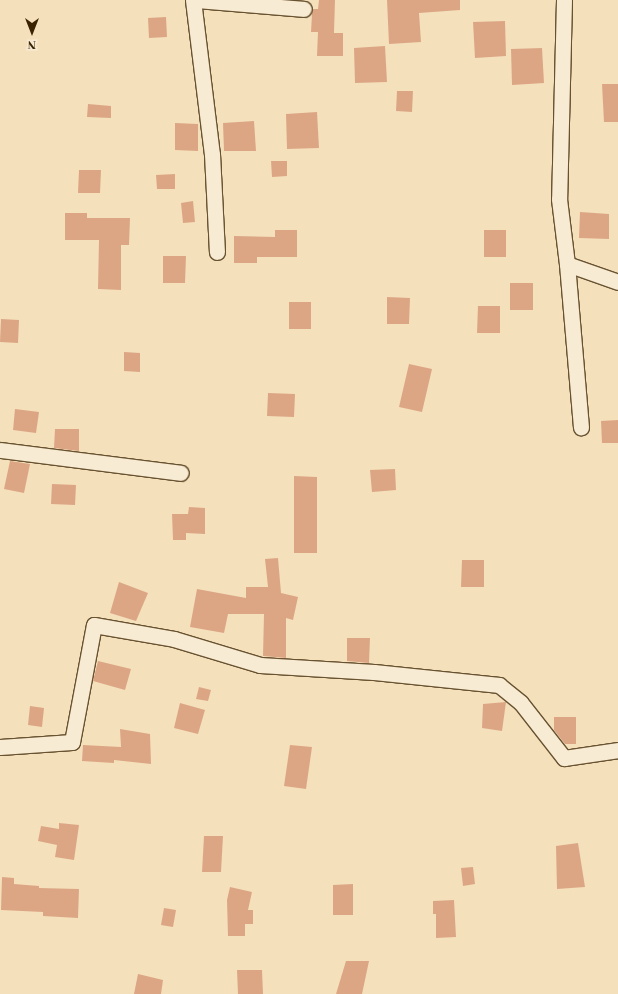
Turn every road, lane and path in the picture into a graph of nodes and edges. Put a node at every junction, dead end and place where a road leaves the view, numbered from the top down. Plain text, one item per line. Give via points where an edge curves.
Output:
1 (194, 0) edge
2 (564, 0) edge
3 (304, 9) dead end
4 (217, 252) dead end
5 (567, 264) junction
6 (618, 282) edge
7 (581, 427) dead end
8 (0, 450) edge
9 (181, 473) dead end
10 (0, 747) edge
11 (618, 750) edge

1 - 3 street
1 - 4 street via 212,154
2 - 5 street via 559,199
5 - 6 street
5 - 7 street
8 - 9 street
10 - 11 street via 72,742 94,625 174,639 260,665 374,672 498,685 521,703 564,758

